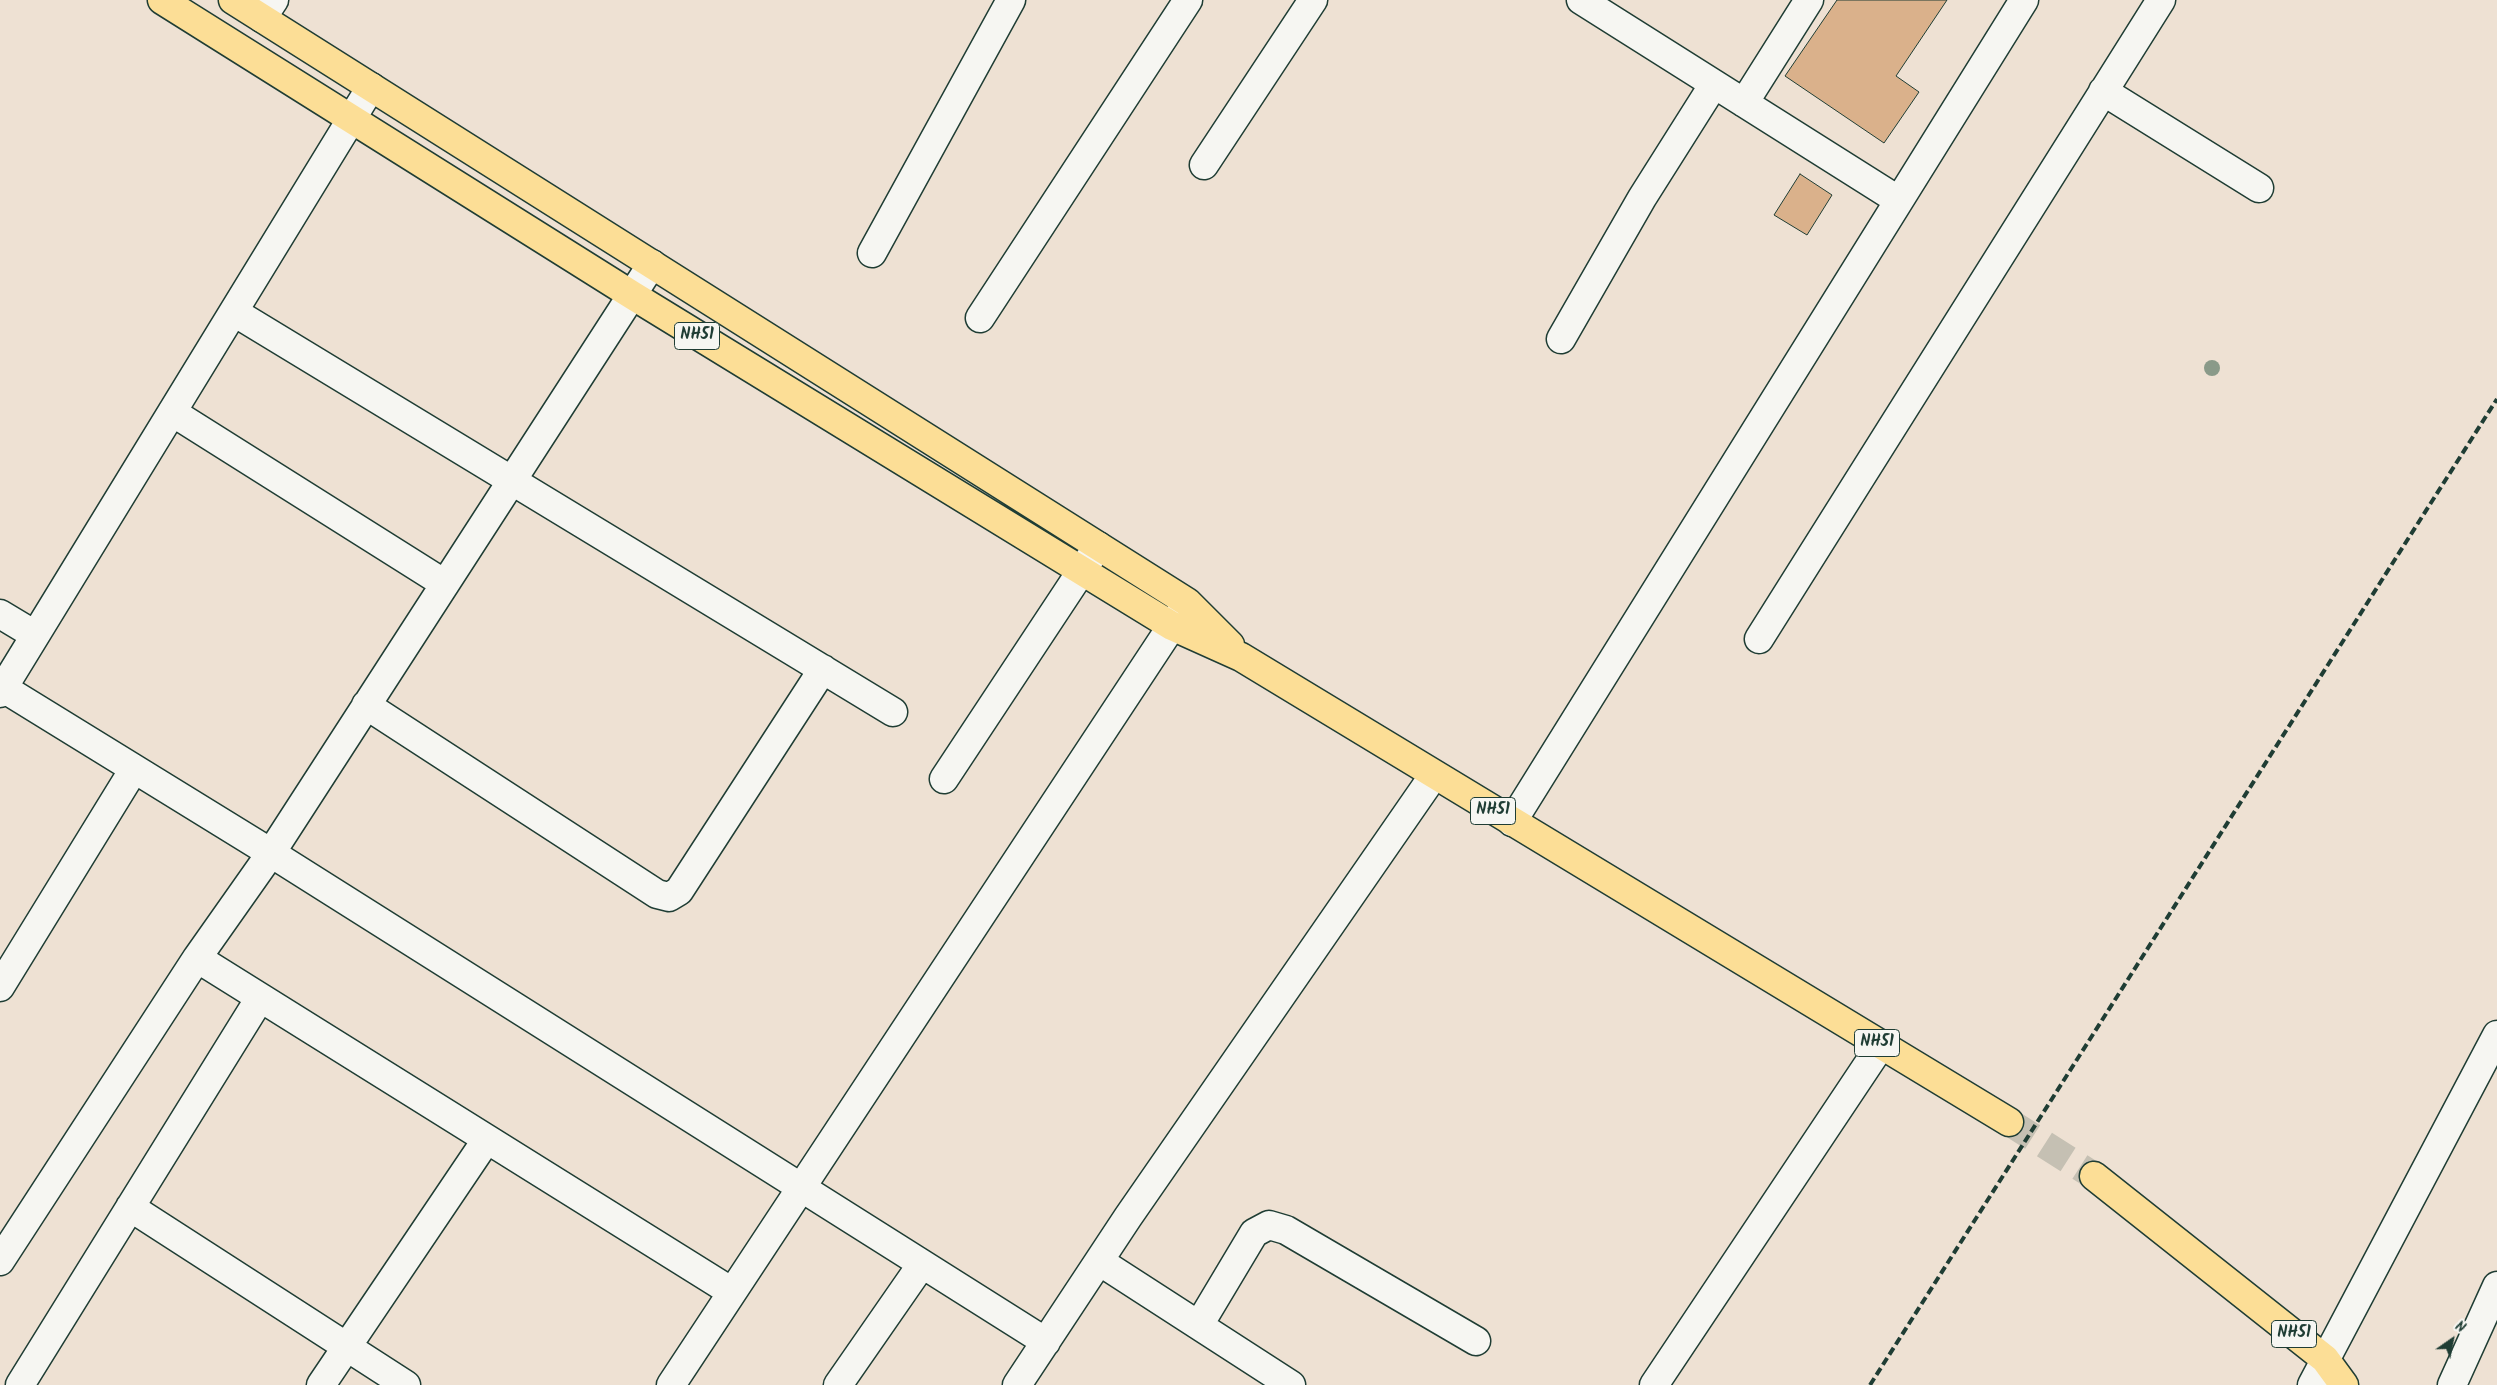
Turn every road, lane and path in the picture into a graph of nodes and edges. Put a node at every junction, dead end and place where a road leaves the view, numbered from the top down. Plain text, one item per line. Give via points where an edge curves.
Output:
1 (162, 0) edge
2 (234, 0) edge
3 (1011, 0) edge
4 (1188, 0) edge
5 (1313, 0) edge
6 (1581, 0) edge
7 (1809, 0) edge
8 (2024, 0) edge
9 (2161, 0) edge
10 (268, 9) edge
11 (1714, 84) junction
12 (371, 87) junction
13 (2103, 92) junction
14 (1744, 103) junction
15 (351, 120) junction
16 (1204, 165) dead end
17 (2258, 188) dead end
18 (1898, 200) junction
19 (872, 253) dead end
20 (652, 264) junction
21 (632, 295) junction
22 (234, 312) junction
23 (980, 318) dead end
24 (1561, 340) dead end
25 (172, 412) junction
26 (512, 480) junction
27 (1098, 546) junction
28 (1082, 571) junction
29 (445, 584) junction
30 (1187, 602) junction
31 (0, 614) edge
32 (1172, 626) junction
33 (35, 635) junction
34 (1759, 639) dead end
35 (1241, 657) junction
36 (823, 670) junction
37 (2, 690) edge
38 (366, 705) junction
39 (893, 712) dead end
40 (134, 769) junction
41 (1434, 775) junction
42 (944, 779) dead end
43 (1512, 822) junction
44 (271, 853) junction
45 (197, 958) junction
46 (0, 987) edge
47 (260, 998) junction
48 (2497, 1035) edge
49 (1881, 1045) junction
50 (2009, 1122) tunnel mouth
51 (487, 1139) junction
52 (2094, 1176) tunnel mouth
53 (802, 1188) junction
54 (130, 1207) junction
55 (0, 1261) edge
56 (1099, 1261) junction
57 (922, 1264) junction
58 (2497, 1286) edge
59 (732, 1292) junction
60 (1199, 1325) junction
61 (1476, 1341) dead end
62 (1046, 1342) junction
63 (347, 1347) junction
64 (2325, 1360) junction
65 (20, 1385) edge
66 (321, 1385) edge
67 (406, 1385) edge
68 (671, 1385) edge
69 (838, 1385) edge
70 (1018, 1385) edge
71 (1291, 1385) edge
72 (1654, 1385) edge
73 (2312, 1385) edge
74 (2344, 1385) edge
75 (2452, 1385) edge

1 - 15 highway, NH51
2 - 10 highway, NH51
3 - 19 street
4 - 23 street
5 - 16 street
6 - 11 street
7 - 14 street
8 - 18 street
9 - 13 street
10 - 12 highway, NH51
11 - 14 street
11 - 24 street via 1642,198
12 - 15 street
12 - 20 highway, NH51
13 - 17 street
13 - 34 street
14 - 18 street
15 - 21 highway, NH51
15 - 22 street
18 - 43 street
20 - 21 street
20 - 27 highway, NH51
21 - 26 street
21 - 28 highway, NH51
22 - 25 street
22 - 26 street
25 - 29 street
25 - 33 street
26 - 29 street
26 - 36 street
27 - 28 street
27 - 30 highway, NH51
28 - 32 highway, NH51
28 - 42 street
29 - 38 street
30 - 32 street
30 - 35 highway, NH51
31 - 33 street
32 - 35 highway, NH51
32 - 53 street
33 - 37 street
35 - 41 highway, NH51
36 - 38 street via 680,891 669,897 657,894
36 - 39 street
37 - 40 street
38 - 44 street
40 - 44 street
40 - 46 street
41 - 43 highway, NH51
41 - 56 street
43 - 49 highway, NH51
44 - 45 street
44 - 53 street
45 - 47 street
45 - 55 street
47 - 51 street
47 - 54 street
48 - 64 street
49 - 50 highway, NH51
49 - 72 street
51 - 59 street
51 - 63 street
52 - 64 highway, NH51
53 - 57 street
53 - 59 street
54 - 63 street
54 - 65 street
56 - 60 street
56 - 62 street
57 - 62 street
57 - 69 street
58 - 75 street
59 - 68 street
60 - 61 street via 1254,1233 1269,1225 1286,1230
60 - 71 street
62 - 70 street
63 - 66 street
63 - 67 street
64 - 73 street
64 - 74 highway, NH51

